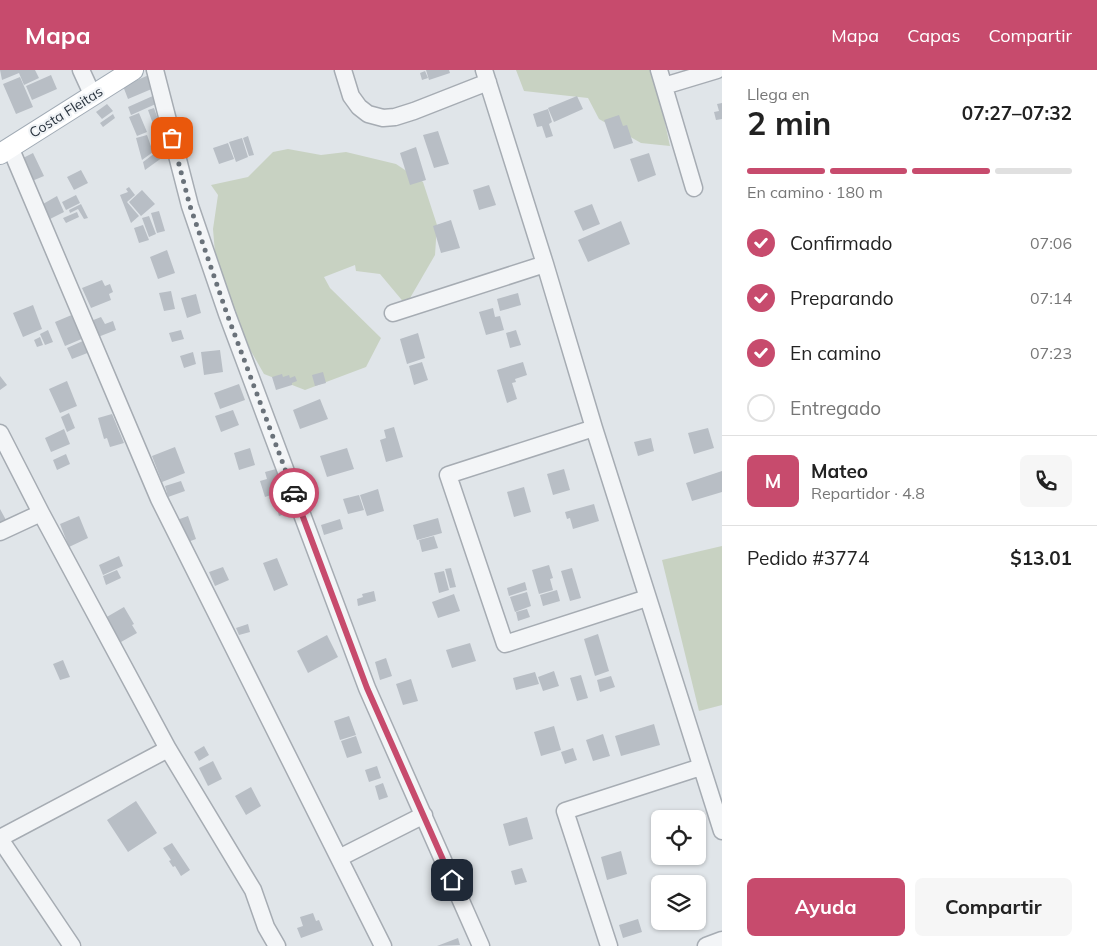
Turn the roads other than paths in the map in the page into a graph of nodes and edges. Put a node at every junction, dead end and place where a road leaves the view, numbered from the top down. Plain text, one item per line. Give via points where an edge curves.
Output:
1 (81, 70) edge
2 (133, 70) edge
3 (154, 70) edge
4 (343, 70) edge
5 (717, 70) edge
6 (486, 76) edge
7 (662, 78) edge
8 (92, 94) junction
9 (5, 150) edge
10 (694, 188) dead end
11 (545, 264) junction
12 (393, 313) dead end
13 (594, 428) junction
14 (0, 433) edge
15 (41, 513) junction
16 (0, 532) edge
17 (647, 598) junction
18 (168, 749) junction
19 (701, 767) junction
20 (424, 814) junction
21 (722, 831) edge
22 (0, 839) edge
23 (339, 858) junction
24 (722, 940) edge
25 (72, 946) edge
26 (277, 946) edge
27 (383, 946) edge
28 (481, 946) edge
29 (609, 946) edge
30 (706, 946) edge

1 - 8 street
2 - 8 main road, Costa Fleitas
3 - 20 street via 190,206 227,314 367,688
4 - 6 street via 351,96 359,107 368,114 383,118 414,111
5 - 7 street
6 - 11 street
7 - 10 street
8 - 9 main road, Costa Fleitas
9 - 23 street via 159,499
11 - 12 street
11 - 13 street
13 - 17 street
13 - 17 street via 448,475 505,644
14 - 15 street
15 - 16 street
15 - 18 street
17 - 19 street
18 - 22 street
18 - 26 street via 253,890 266,927
19 - 21 street
19 - 29 street via 565,810
20 - 23 street
20 - 28 street
22 - 25 street
23 - 27 street
24 - 30 street

